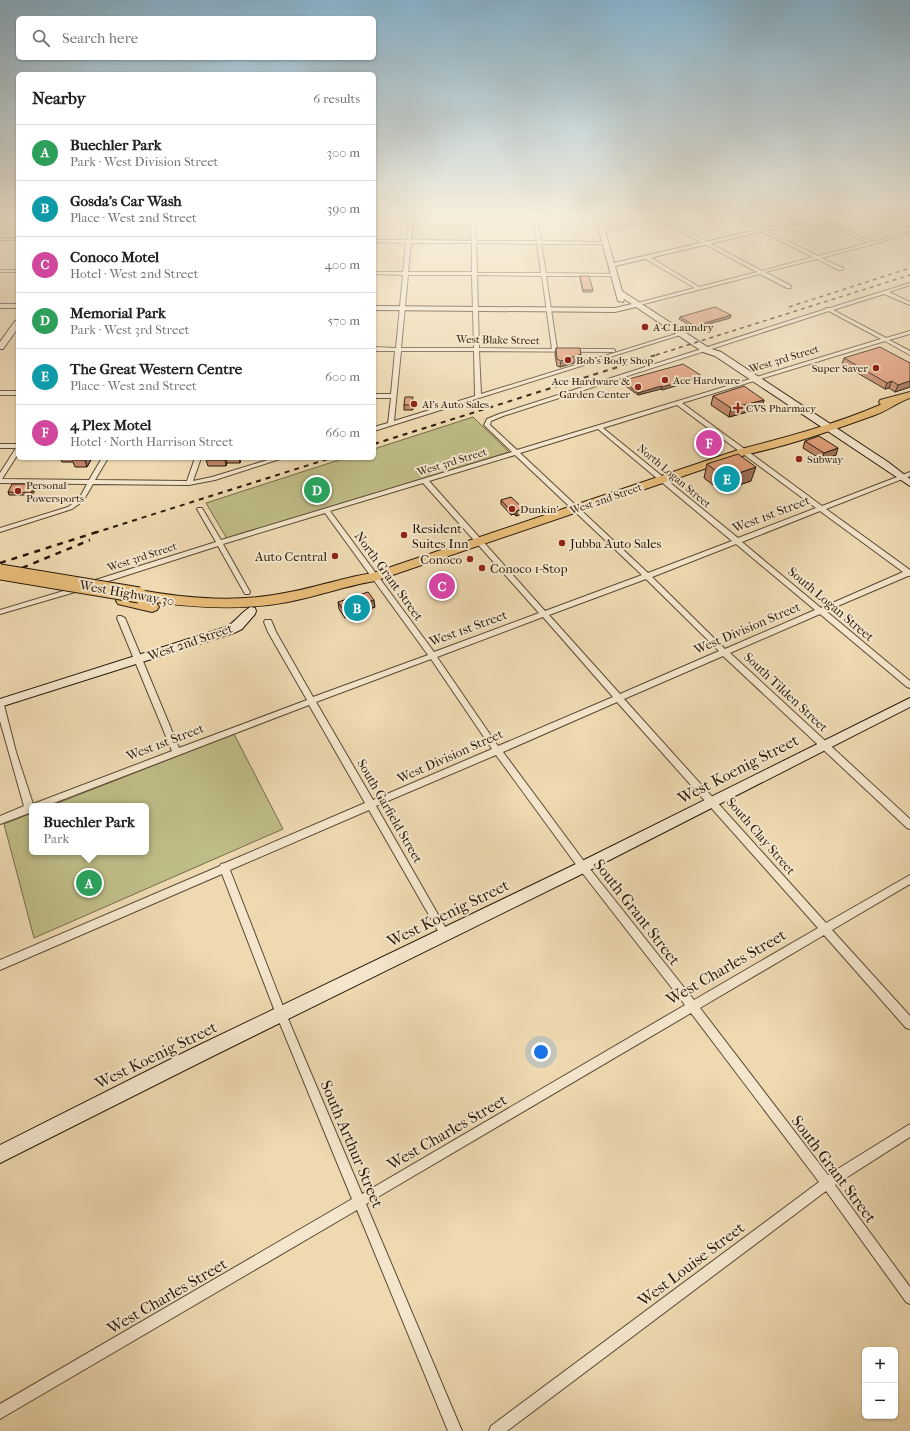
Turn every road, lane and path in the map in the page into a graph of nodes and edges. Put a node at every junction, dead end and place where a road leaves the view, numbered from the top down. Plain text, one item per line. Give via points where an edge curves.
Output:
1 (404, 283) edge
2 (475, 283) edge
3 (545, 283) edge
4 (617, 283) edge
5 (689, 283) edge
6 (718, 283) edge
7 (781, 283) edge
8 (910, 284) edge
9 (789, 287) dead end
10 (698, 288) junction
11 (884, 292) junction
12 (620, 293) junction
13 (910, 304) edge
14 (636, 305) junction
15 (0, 306) edge
16 (16, 306) edge
17 (376, 308) edge
18 (401, 309) junction
19 (475, 309) junction
20 (621, 309) junction
21 (549, 310) junction
22 (828, 310) junction
23 (16, 326) edge
24 (910, 332) edge
25 (681, 334) junction
26 (885, 340) junction
27 (0, 347) edge
28 (376, 349) edge
29 (398, 349) junction
30 (477, 350) junction
31 (706, 350) junction
32 (555, 351) junction
33 (622, 352) junction
34 (910, 353) edge
35 (752, 380) junction
36 (0, 393) edge
37 (16, 393) edge
38 (910, 395) edge
39 (376, 396) edge
40 (394, 396) junction
41 (478, 396) junction
42 (678, 403) junction
43 (391, 423) junction
44 (821, 425) junction
45 (599, 427) junction
46 (376, 428) edge
47 (0, 446) edge
48 (16, 447) edge
49 (16, 451) edge
50 (745, 451) junction
51 (515, 453) junction
52 (104, 460) edge
53 (197, 460) edge
54 (274, 460) edge
55 (906, 476) edge
56 (0, 479) edge
57 (663, 479) junction
58 (425, 481) junction
59 (92, 482) junction
60 (189, 483) junction
61 (910, 483) edge
62 (200, 509) dead end
63 (576, 509) junction
64 (820, 509) junction
65 (327, 511) junction
66 (0, 530) edge
67 (736, 541) junction
68 (479, 542) junction
69 (220, 543) junction
70 (0, 572) edge
71 (909, 573) edge
72 (647, 576) junction
73 (375, 577) junction
74 (0, 580) edge
75 (251, 602) junction
76 (820, 611) junction
77 (0, 612) edge
78 (543, 614) junction
79 (121, 618) dead end
80 (268, 622) dead end
81 (724, 652) junction
82 (432, 655) junction
83 (139, 659) junction
84 (910, 685) edge
85 (618, 697) junction
86 (311, 701) junction
87 (910, 702) edge
88 (0, 704) edge
89 (825, 745) junction
90 (496, 749) junction
91 (177, 752) junction
92 (713, 802) junction
93 (31, 803) edge
94 (43, 803) edge
95 (371, 804) junction
96 (29, 808) edge
97 (0, 820) edge
98 (910, 825) edge
99 (224, 867) junction
100 (583, 868) junction
101 (910, 879) edge
102 (825, 928) junction
103 (445, 935) junction
104 (0, 965) edge
105 (692, 1006) junction
106 (281, 1014) junction
107 (910, 1024) edge
108 (910, 1130) edge
109 (0, 1154) edge
110 (827, 1183) junction
111 (360, 1201) junction
112 (910, 1298) edge
113 (0, 1412) edge
114 (455, 1431) edge
115 (496, 1431) edge

1 - 18 street
2 - 19 street
3 - 21 street
4 - 12 street
5 - 10 street
6 - 10 street
7 - 9 street
8 - 11 street
10 - 14 street
11 - 13 street
11 - 22 street
12 - 14 street
12 - 20 street
14 - 20 street
14 - 25 street
15 - 16 street
17 - 18 street
18 - 19 street
18 - 29 street
19 - 21 street
19 - 30 street
20 - 21 street
21 - 32 street
22 - 26 street
22 - 31 street
23 - 27 street
24 - 26 street, West 3rd Street
25 - 31 street
25 - 33 street
26 - 34 street
26 - 35 street, West 3rd Street
28 - 29 street, West Blake Street
29 - 30 street, West Blake Street
29 - 40 street
30 - 32 street, West Blake Street
30 - 41 street
31 - 35 street via 718,354
31 - 51 street, South Tilden Street via 490,420 487,425
32 - 33 street, West Blake Street
33 - 41 street
35 - 42 street, West 3rd Street
35 - 44 street
36 - 37 street
38 - 44 highway, West 2nd Street via 879,410
39 - 40 street
40 - 43 street
41 - 43 street
42 - 45 street, West 3rd Street
42 - 50 street
43 - 46 street
44 - 50 highway, West 2nd Street via 776,444
44 - 55 street
45 - 51 street, West 3rd Street
45 - 57 street, North Logan Street
47 - 48 street
49 - 56 street
50 - 57 highway, West 2nd Street
50 - 64 street
51 - 58 street, West 3rd Street
51 - 63 street, South Tilden Street
52 - 59 street
53 - 60 street
54 - 60 street via 213,479
55 - 61 street
55 - 64 street, West 1st Street
56 - 59 street
57 - 63 highway, West 2nd Street
57 - 67 street, North Logan Street
58 - 65 street, West 3rd Street
58 - 68 street, South Clay Street
59 - 60 street
59 - 66 street via 81,500 70,508
62 - 69 street
63 - 68 highway, West 2nd Street
63 - 72 street, South Tilden Street
64 - 67 street, West 1st Street
64 - 71 street
65 - 69 street, West 3rd Street
65 - 73 street, North Grant Street
67 - 72 street, West 1st Street
67 - 76 street, South Logan Street
68 - 73 highway, West 2nd Street
68 - 78 street, South Clay Street
69 - 75 street
69 - 77 street, West 3rd Street
70 - 75 highway, West Highway 30, bridge via 200,604
71 - 76 street, West Division Street
72 - 78 street, West 1st Street
72 - 81 street, South Tilden Street
73 - 75 highway, West 2nd Street via 355,588 292,606
73 - 82 street, North Grant Street
74 - 75 highway, West Highway 30 via 197,612
75 - 83 street, West 2nd Street via 235,628
76 - 81 street, West Division Street
76 - 84 street, South Logan Street
78 - 82 street, West 1st Street
78 - 85 street, South Clay Street
79 - 83 street
80 - 86 street, South Garfield Street
81 - 85 street, West Division Street
81 - 89 street, South Tilden Street
82 - 86 street, West 1st Street
82 - 90 street, South Grant Street
83 - 88 street, West 2nd Street
83 - 91 street
85 - 90 street, West Division Street
85 - 92 street, South Clay Street
86 - 91 street, West 1st Street
86 - 95 street, South Garfield Street
87 - 89 street, West Koenig Street
88 - 93 street via 12,752
89 - 92 street, West Koenig Street
89 - 98 street, South Tilden Street
90 - 95 street, West Division Street
90 - 100 street, South Grant Street
91 - 94 street, West 1st Street
92 - 100 street, West Koenig Street
92 - 102 street, South Clay Street
95 - 99 street, West Division Street
95 - 103 street, South Garfield Street
96 - 97 street, West 1st Street
99 - 104 street, West Division Street
99 - 106 street, South Arthur Street
100 - 103 street, West Koenig Street
100 - 105 street, South Grant Street
101 - 102 street, West Charles Street
102 - 105 street, West Charles Street
102 - 107 street, South Clay Street
103 - 106 street, West Koenig Street
105 - 110 street, South Grant Street
105 - 111 street, West Charles Street
106 - 109 street, West Koenig Street
106 - 111 street, South Arthur Street
108 - 110 street, West Louise Street
110 - 112 street, South Grant Street
110 - 115 street, West Louise Street
111 - 113 street, West Charles Street
111 - 114 street, South Arthur Street

